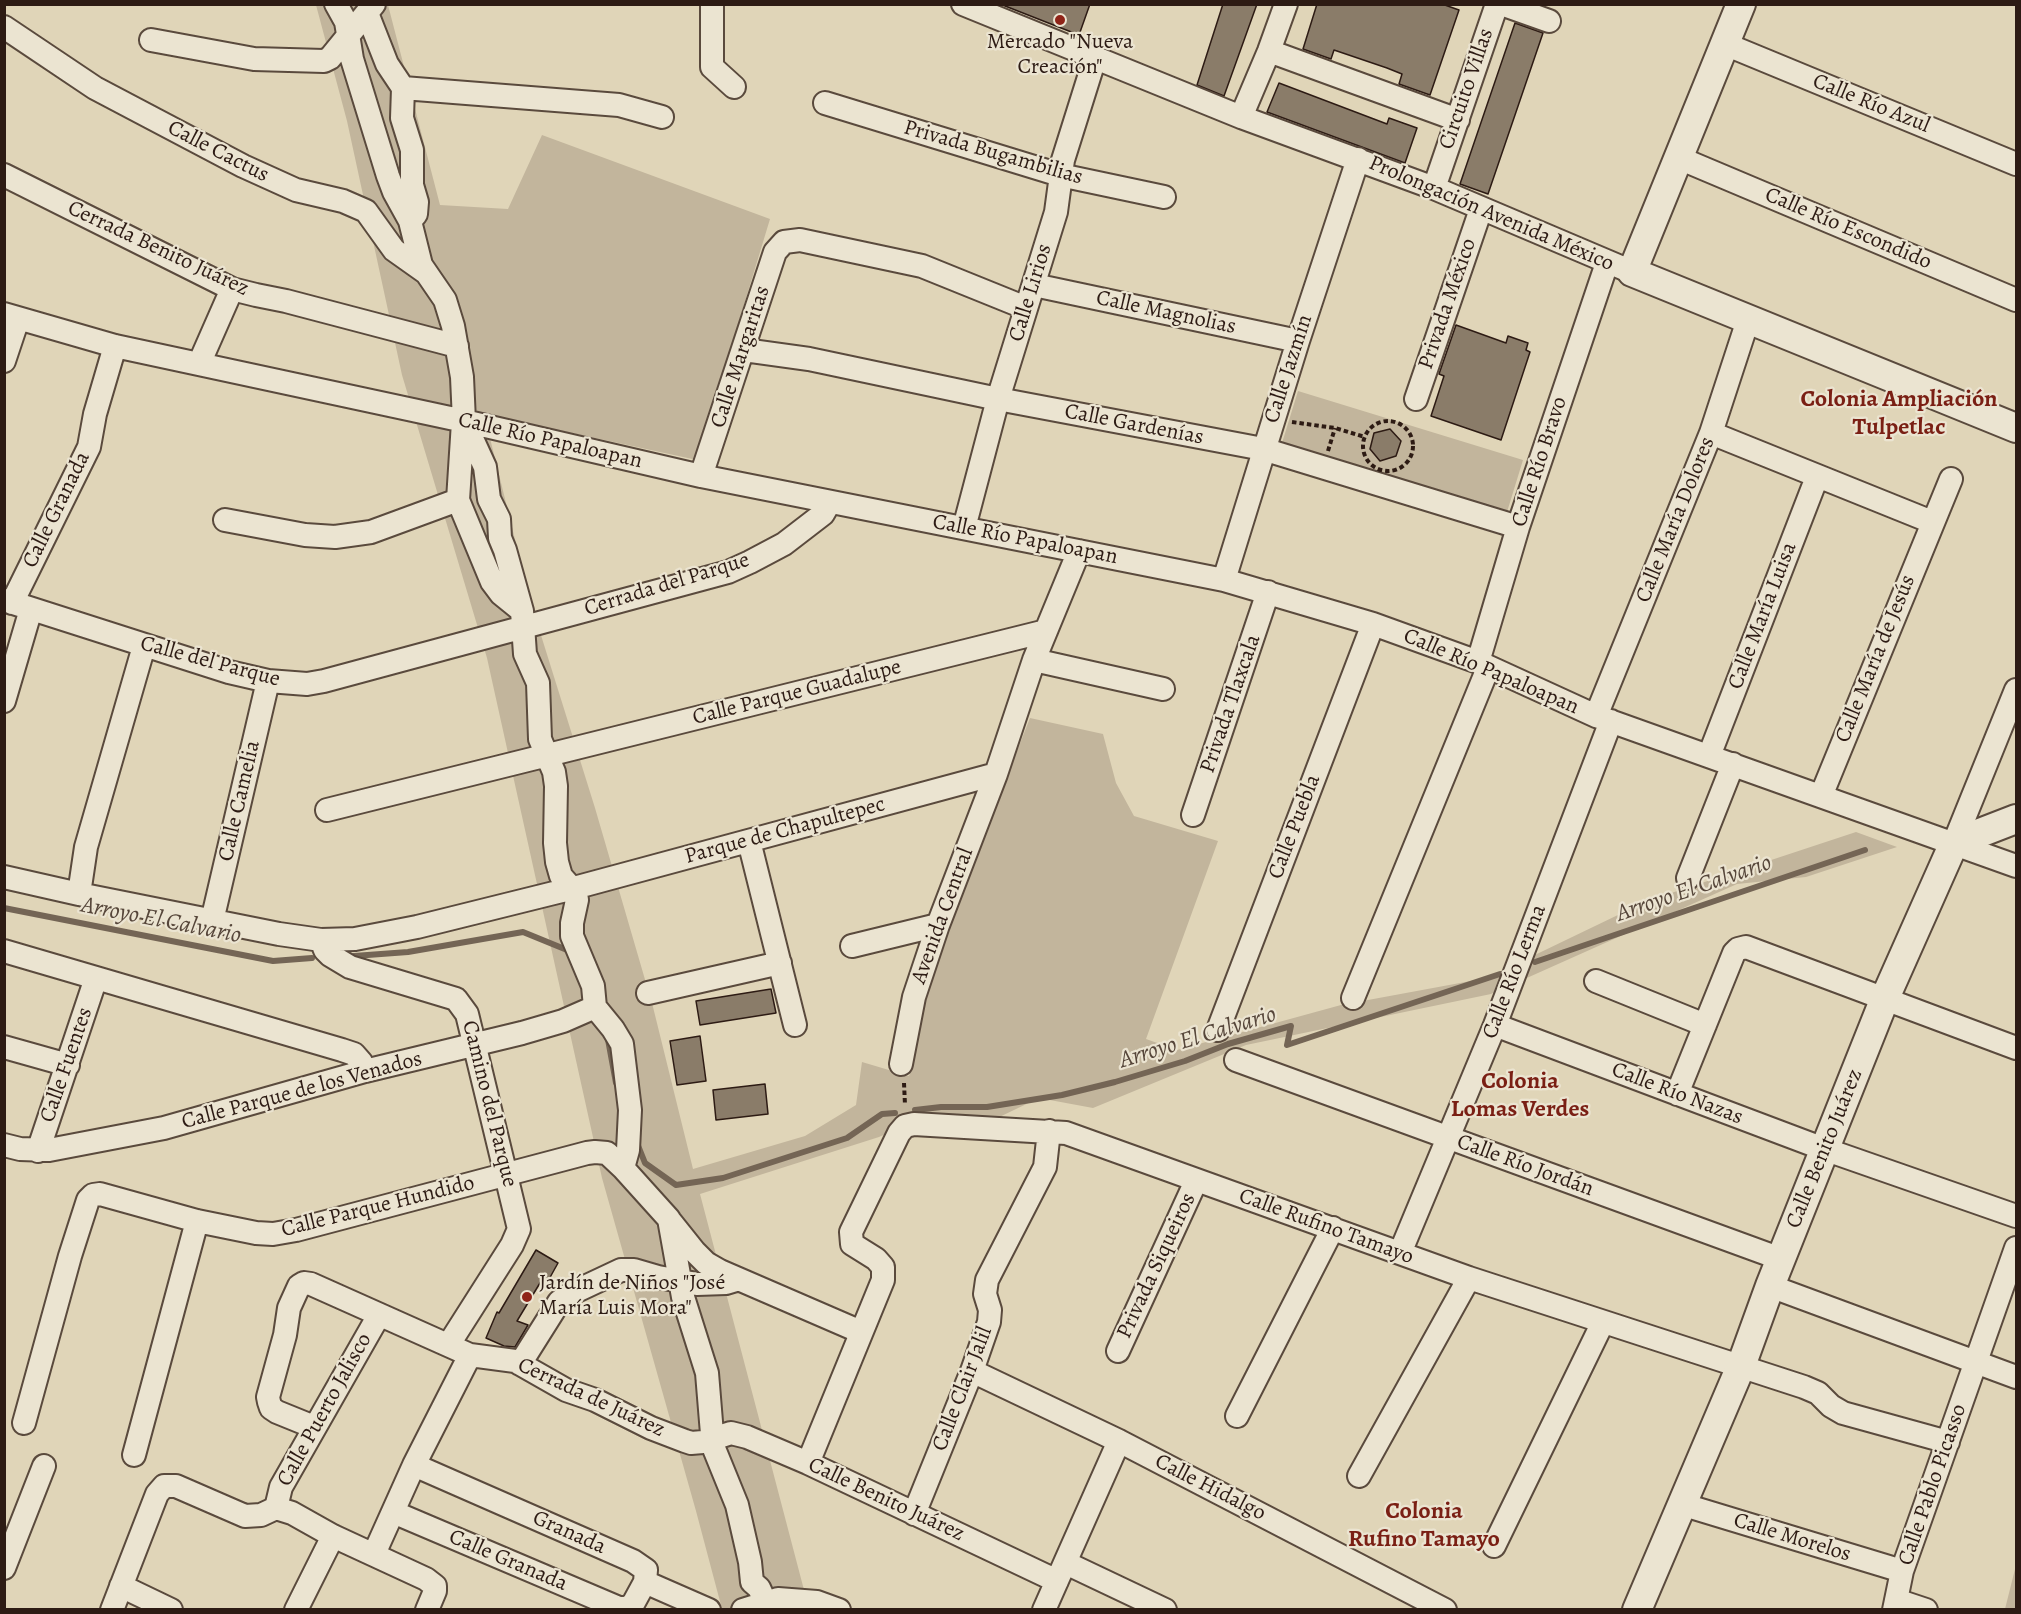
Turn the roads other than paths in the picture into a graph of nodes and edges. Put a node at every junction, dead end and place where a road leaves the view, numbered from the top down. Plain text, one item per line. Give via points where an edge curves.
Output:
1 (336, 4) edge
2 (712, 4) edge
3 (963, 4) edge
4 (1286, 4) edge
5 (1499, 4) edge
6 (1741, 4) edge
7 (370, 9) edge
8 (1550, 21) dead end
9 (4, 27) edge
10 (349, 36) junction
11 (151, 40) dead end
12 (1725, 44) junction
13 (1269, 51) junction
14 (1095, 58) junction
15 (734, 87) dead end
16 (403, 88) junction
17 (825, 103) dead end
18 (663, 117) dead end
19 (1241, 117) junction
20 (1458, 120) junction
21 (1679, 158) junction
22 (1358, 159) junction
23 (2016, 164) edge
24 (4, 175) edge
25 (1060, 175) junction
26 (1436, 181) junction
27 (1164, 197) dead end
28 (1481, 209) junction
29 (410, 221) junction
30 (1620, 268) junction
31 (425, 272) junction
32 (1034, 285) junction
33 (232, 289) junction
34 (2016, 300) edge
35 (1026, 308) junction
36 (11, 316) edge
37 (1748, 320) junction
38 (1298, 341) junction
39 (115, 346) junction
40 (457, 346) junction
41 (744, 350) junction
42 (4, 361) edge
43 (199, 364) junction
44 (998, 399) junction
45 (1416, 399) dead end
46 (464, 421) junction
47 (2016, 428) edge
48 (1711, 433) junction
49 (1263, 450) junction
50 (701, 476) junction
51 (1817, 477) junction
52 (1951, 479) dead end
53 (458, 500) junction
54 (830, 502) junction
55 (225, 520) dead end
56 (1932, 522) junction
57 (1518, 527) junction
58 (964, 528) junction
59 (1079, 551) junction
60 (1224, 580) junction
61 (1268, 592) junction
62 (16, 604) edge
63 (522, 619) junction
64 (1373, 624) junction
65 (1046, 631) junction
66 (144, 646) junction
67 (1034, 660) junction
68 (1483, 665) junction
69 (268, 681) junction
70 (1163, 689) dead end
71 (2016, 690) edge
72 (4, 701) edge
73 (1604, 719) junction
74 (547, 756) junction
75 (1709, 756) junction
76 (1732, 764) junction
77 (996, 774) junction
78 (1821, 796) junction
79 (327, 810) dead end
80 (1193, 815) dead end
81 (2016, 819) edge
82 (749, 841) junction
83 (1954, 843) junction
84 (2016, 866) edge
85 (4, 877) edge
86 (1688, 878) dead end
87 (574, 888) junction
88 (79, 894) junction
89 (212, 921) junction
90 (938, 925) junction
91 (321, 940) junction
92 (852, 946) dead end
93 (4, 951) edge
94 (780, 963) junction
95 (96, 978) junction
96 (1596, 981) dead end
97 (648, 993) dead end
98 (1353, 998) dead end
99 (1885, 998) junction
100 (595, 1007) junction
101 (1705, 1024) junction
102 (795, 1025) dead end
103 (1495, 1025) junction
104 (1218, 1030) dead end
105 (475, 1046) junction
106 (4, 1047) edge
107 (2016, 1048) edge
108 (1236, 1060) dead end
109 (901, 1064) road end
110 (68, 1065) junction
111 (365, 1071) junction
112 (1677, 1094) junction
113 (1049, 1131) junction
114 (1448, 1138) junction
115 (4, 1145) edge
116 (1824, 1149) junction
117 (38, 1151) junction
118 (623, 1168) junction
119 (506, 1175) junction
120 (1197, 1181) junction
121 (2016, 1216) edge
122 (669, 1219) junction
123 (197, 1221) junction
124 (1333, 1228) junction
125 (2016, 1248) edge
126 (1401, 1253) junction
127 (1781, 1259) junction
128 (1469, 1278) junction
129 (736, 1280) junction
130 (679, 1281) junction
131 (1770, 1286) junction
132 (379, 1315) junction
133 (1603, 1322) junction
134 (861, 1332) junction
135 (449, 1344) junction
136 (1118, 1351) dead end
137 (470, 1355) junction
138 (1977, 1362) junction
139 (520, 1364) junction
140 (1741, 1366) junction
141 (972, 1371) junction
142 (2016, 1377) edge
143 (1238, 1416) dead end
144 (24, 1424) dead end
145 (314, 1427) junction
146 (712, 1438) junction
147 (1119, 1441) junction
148 (1948, 1442) junction
149 (134, 1455) dead end
150 (808, 1463) junction
151 (414, 1465) junction
152 (44, 1466) dead end
153 (1359, 1476) dead end
154 (1681, 1504) junction
155 (276, 1508) junction
156 (393, 1512) junction
157 (914, 1514) junction
158 (333, 1536) junction
159 (1494, 1546) dead end
160 (374, 1554) junction
161 (4, 1568) edge
162 (1902, 1571) junction
163 (1062, 1572) junction
164 (645, 1582) junction
165 (121, 1586) junction
166 (767, 1605) edge
167 (1895, 1605) edge
168 (112, 1610) edge
169 (171, 1610) edge
170 (296, 1610) edge
171 (427, 1610) edge
172 (709, 1610) edge
173 (743, 1610) edge
174 (839, 1610) edge
175 (1044, 1610) edge
176 (1165, 1610) edge
177 (1445, 1610) edge
178 (1637, 1610) edge
179 (1926, 1610) edge

1 - 10 street
2 - 15 street via 712,67
3 - 14 street, Prolongación Avenida México
4 - 13 street
5 - 8 street, Circuito Villas
5 - 20 street, Circuito Villas
6 - 12 street, Calle Río Bravo
7 - 10 street
7 - 16 street via 387,64
9 - 31 street, Calle Cactus via 95,88 243,166 296,190 366,211 394,250
10 - 11 street via 328,60 319,61 254,59
10 - 29 street via 352,59 388,176
12 - 21 street, Calle Río Bravo
12 - 23 street, Calle Río Azul
13 - 19 street
13 - 20 street
14 - 19 street, Prolongación Avenida México
14 - 25 street, Calle Lirios
16 - 18 street via 619,105
16 - 29 street via 402,118 412,150 411,185 417,202 416,214
17 - 25 street, Privada Bugambilias
19 - 22 street, Prolongación Avenida México
20 - 26 street, Circuito Villas
21 - 30 street, Calle Río Bravo
21 - 34 street, Calle Río Escondido
22 - 26 street, Prolongación Avenida México
22 - 38 street, Calle Jazmín
24 - 33 street, Cerrada Benito Juárez
25 - 27 street, Privada Bugambilias
25 - 32 street, Calle Lirios via 1056,212
26 - 28 street, Prolongación Avenida México
28 - 30 street, Prolongación Avenida México
28 - 45 street, Privada México
29 - 31 street
30 - 37 street, Prolongación Avenida México
30 - 57 street, Calle Río Bravo
31 - 40 street via 445,300
32 - 35 street, Calle Lirios
32 - 38 street, Calle Magnolias
33 - 40 street, Cerrada Benito Juárez
33 - 43 street
35 - 41 street, Calle Margaritas via 922,266 800,240 784,242 775,252
35 - 44 street, Calle Lirios
36 - 39 street, Calle Río Papaloapan
36 - 42 street
37 - 47 street, Prolongación Avenida México
37 - 48 street, Calle María Dolores
38 - 49 street, Calle Jazmín
39 - 43 street, Calle Río Papaloapan
39 - 62 street, Calle Granada via 86,454
40 - 46 street
41 - 44 street, Calle Gardenías via 809,359
41 - 50 street, Calle Margaritas
43 - 46 street, Calle Río Papaloapan
44 - 49 street, Calle Gardenías
44 - 58 street, Calle Lirios
46 - 50 street, Calle Río Papaloapan
46 - 53 street
46 - 63 street via 485,467 489,499 499,519 500,538
48 - 51 street
48 - 73 street, Calle María Dolores
49 - 57 street, Calle Gardenías
49 - 60 street, Calle Jazmín
50 - 54 street, Calle Río Papaloapan
51 - 56 street
51 - 75 street, Calle María Luisa
52 - 56 street, Calle María de Jesús
53 - 55 street via 370,532 335,537
53 - 63 street via 492,582
54 - 58 street, Calle Río Papaloapan
54 - 63 street, Cerrada del Parque via 823,514 784,544 728,572
56 - 78 street, Calle María de Jesús
57 - 68 street, Calle Río Bravo
58 - 59 street, Calle Río Papaloapan
59 - 60 street, Calle Río Papaloapan
59 - 65 street, Avenida Central
60 - 61 street, Calle Río Papaloapan
61 - 64 street, Calle Río Papaloapan
61 - 80 street, Privada Tlaxcala
62 - 66 street, Calle del Parque
62 - 72 street, Calle Granada
63 - 69 street, Calle del Parque via 324,681
63 - 74 street via 525,654 538,683 540,739
64 - 68 street, Calle Río Papaloapan
64 - 104 street, Calle Puebla
65 - 67 street, Avenida Central
65 - 74 street, Calle Parque Guadalupe
66 - 69 street, Calle del Parque
66 - 88 street via 86,847
67 - 70 street
67 - 77 street, Avenida Central
68 - 73 street, Calle Río Papaloapan
68 - 98 street, Calle Río Bravo
69 - 89 street, Calle Camelia
71 - 83 street, Calle Benito Juárez
73 - 75 street, Calle Río Papaloapan
73 - 103 street, Calle Río Lerma
74 - 79 street, Calle Parque Guadalupe
74 - 87 street via 555,772 558,862 561,876
75 - 76 street, Calle Río Papaloapan
76 - 78 street, Calle Río Papaloapan
76 - 86 street
77 - 82 street, Parque de Chapultepec
77 - 90 street, Avenida Central
78 - 83 street, Calle Río Papaloapan
81 - 83 street
82 - 87 street, Parque de Chapultepec
82 - 94 street
83 - 84 street, Calle Río Papaloapan
83 - 99 street, Calle Benito Juárez
85 - 88 street, Parque de Chapultepec
87 - 91 street, Parque de Chapultepec via 383,934
87 - 100 street via 577,900 572,936 593,986
88 - 89 street, Parque de Chapultepec
89 - 91 street, Parque de Chapultepec
90 - 92 street
90 - 109 street, Avenida Central via 914,997
91 - 105 street, Camino del Parque via 330,955 350,967 456,999 467,1014
93 - 95 street
94 - 97 street
94 - 102 street
95 - 110 street, Calle Fuentes
95 - 111 street via 354,1054
96 - 101 street
99 - 101 street via 1746,947 1734,953
99 - 107 street
99 - 116 street, Calle Benito Juárez
100 - 105 street, Calle Parque de los Venados via 563,1021
100 - 118 street via 619,1038 628,1081 628,1150
101 - 112 street
103 - 112 street, Calle Río Nazas
103 - 114 street, Calle Río Lerma
105 - 111 street, Calle Parque de los Venados
105 - 119 street, Camino del Parque
106 - 110 street
108 - 114 street, Calle Río Jordán
110 - 117 street, Calle Fuentes
111 - 117 street, Calle Parque de los Venados via 164,1128
112 - 116 street, Calle Río Nazas
113 - 120 street, Calle Rufino Tamayo via 1066,1133
113 - 134 street, Calle Rufino Tamayo via 905,1126 850,1237 855,1247 883,1267 883,1280
113 - 141 street, Calle Clair Jalil via 1045,1167 987,1280 985,1294 990,1315
114 - 126 street, Calle Río Lerma
114 - 127 street, Calle Río Jordán
115 - 117 street, Calle Parque de los Venados
116 - 121 street, Calle Río Nazas
116 - 127 street, Calle Benito Juárez
118 - 119 street, Calle Parque Hundido via 607,1153 595,1152
118 - 122 street, Calle Parque Hundido
119 - 123 street, Calle Parque Hundido via 283,1233 256,1233
119 - 135 street, Camino del Parque via 518,1221 517,1235
120 - 124 street, Calle Rufino Tamayo
120 - 136 street, Privada Siqueiros
122 - 129 street, Calle Parque Hundido via 706,1263
122 - 130 street
123 - 144 street, Calle Parque Hundido via 100,1194 88,1200
123 - 149 street
124 - 126 street, Calle Rufino Tamayo
124 - 143 street
125 - 138 street
126 - 128 street, Calle Rufino Tamayo
127 - 131 street, Calle Benito Juárez
128 - 133 street, Calle Rufino Tamayo
128 - 153 street
129 - 130 street
129 - 134 street, Calle Parque Hundido
130 - 139 street via 627,1269 570,1294 555,1308
130 - 146 street via 707,1373
131 - 138 street
131 - 140 street, Calle Benito Juárez
132 - 135 street, Cerrada de Juárez
132 - 145 street, Calle Puerto Jalisco
132 - 145 street, Cerrada de Juárez via 304,1283 299,1286 268,1397 269,1405 277,1412
133 - 140 street, Calle Rufino Tamayo
133 - 159 street
134 - 150 street
135 - 137 street, Cerrada de Juárez
137 - 139 street, Cerrada de Juárez
137 - 151 street
138 - 142 street
138 - 148 street, Calle Pablo Picasso
139 - 146 street, Cerrada de Juárez via 566,1390 596,1400 651,1428 691,1443
140 - 148 street, Calle Rufino Tamayo via 1818,1393 1843,1413
140 - 154 street, Calle Benito Juárez
141 - 147 street, Calle Hidalgo
141 - 157 street, Calle Clair Jalil
145 - 155 street, Calle Puerto Jalisco via 281,1488
146 - 150 street, Calle Benito Juárez via 731,1433 742,1435
146 - 166 street via 716,1458 737,1506 752,1582
147 - 163 street
147 - 177 street, Calle Hidalgo
148 - 162 street, Calle Pablo Picasso
150 - 157 street, Calle Benito Juárez
151 - 156 street
151 - 164 street, Granada via 642,1566 647,1572
152 - 161 street
154 - 162 street, Calle Morelos
154 - 178 street, Calle Benito Juárez
155 - 158 street
155 - 165 street via 261,1515 245,1516 176,1486 164,1486 157,1494
156 - 160 street
156 - 164 street, Calle Granada via 619,1608 633,1604
157 - 163 street, Calle Benito Juárez
158 - 160 street
158 - 170 street
160 - 171 street via 432,1583 435,1591
162 - 167 street, Calle Pablo Picasso
163 - 175 street
163 - 176 street, Calle Benito Juárez
164 - 172 street
165 - 168 street
165 - 169 street
166 - 173 street
166 - 174 street via 778,1599 806,1600
167 - 179 street

